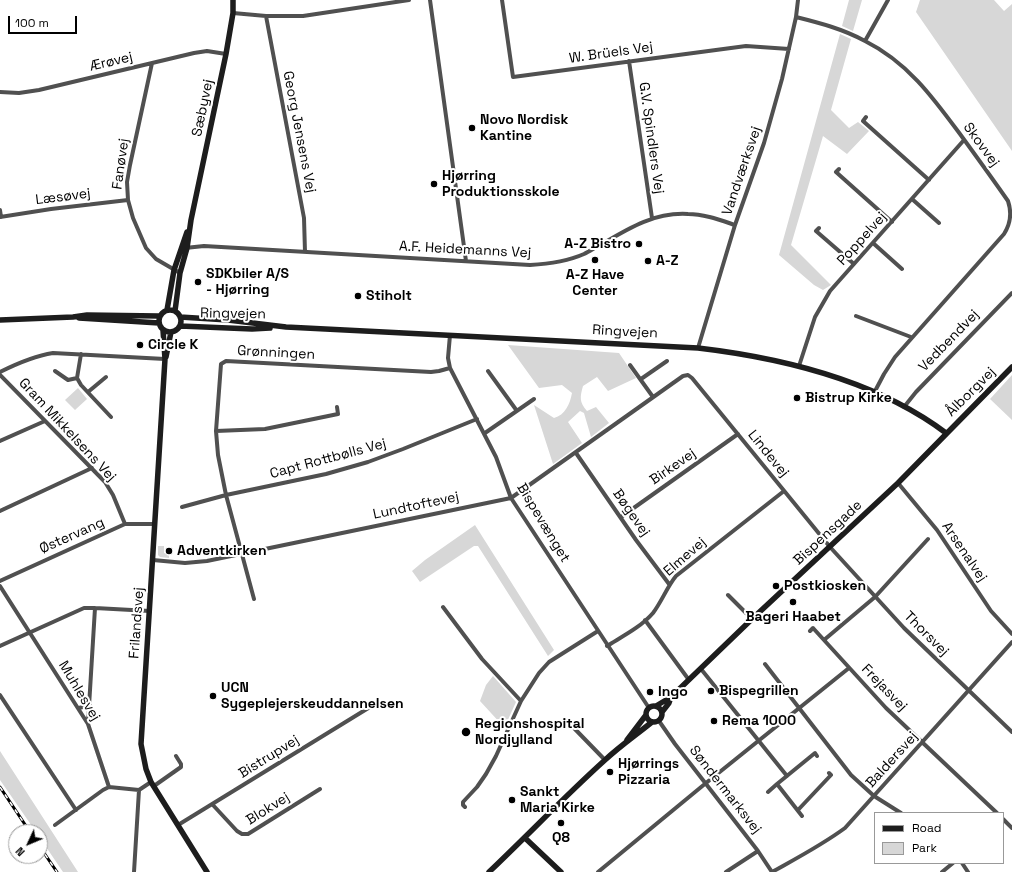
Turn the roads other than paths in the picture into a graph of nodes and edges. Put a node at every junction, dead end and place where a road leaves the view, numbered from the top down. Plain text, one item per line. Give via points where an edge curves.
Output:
1 (233, 0) edge
2 (409, 0) edge
3 (430, 0) edge
4 (502, 0) edge
5 (798, 0) edge
6 (888, 0) edge
7 (233, 13) junction
8 (266, 16) junction
9 (796, 17) junction
10 (865, 41) junction
11 (789, 49) junction
12 (226, 54) junction
13 (629, 61) junction
14 (152, 63) junction
15 (0, 92) edge
16 (866, 117) dead end
17 (964, 140) junction
18 (839, 169) dead end
19 (930, 180) junction
20 (912, 199) junction
21 (128, 200) junction
22 (0, 210) edge
23 (1, 217) edge
24 (652, 218) junction
25 (892, 222) junction
26 (939, 223) dead end
27 (1011, 223) edge
28 (735, 225) junction
29 (819, 228) dead end
30 (873, 243) junction
31 (184, 247) junction
32 (305, 252) junction
33 (466, 261) junction
34 (854, 264) junction
35 (902, 268) dead end
36 (174, 270) junction
37 (180, 273) junction
38 (1012, 292) edge
39 (167, 310) junction
40 (175, 311) junction
41 (160, 316) junction
42 (856, 316) dead end
43 (73, 317) junction
44 (180, 317) junction
45 (0, 320) edge
46 (159, 323) junction
47 (180, 326) junction
48 (286, 327) junction
49 (163, 330) junction
50 (172, 332) junction
51 (450, 335) junction
52 (911, 338) junction
53 (698, 348) junction
54 (81, 354) junction
55 (165, 359) junction
56 (667, 361) dead end
57 (630, 365) dead end
58 (799, 366) junction
59 (1012, 367) edge
60 (450, 368) junction
61 (55, 371) dead end
62 (488, 371) dead end
63 (0, 372) edge
64 (0, 375) edge
65 (688, 375) joint
66 (106, 377) dead end
67 (77, 378) junction
68 (641, 379) junction
69 (88, 392) junction
70 (874, 393) junction
71 (653, 397) junction
72 (534, 399) dead end
73 (337, 407) dead end
74 (904, 407) junction
75 (517, 411) junction
76 (110, 417) dead end
77 (477, 419) junction
78 (45, 420) junction
79 (216, 431) junction
80 (485, 433) junction
81 (738, 434) junction
82 (946, 434) junction
83 (0, 442) edge
84 (576, 453) junction
85 (92, 468) junction
86 (898, 484) junction
87 (784, 491) junction
88 (226, 495) junction
89 (512, 498) junction
90 (182, 507) dead end
91 (0, 511) edge
92 (621, 517) junction
93 (125, 524) junction
94 (155, 524) junction
95 (928, 539) dead end
96 (830, 548) junction
97 (242, 554) junction
98 (153, 560) junction
99 (0, 581) edge
100 (669, 584) junction
101 (0, 586) edge
102 (728, 595) dead end
103 (874, 597) junction
104 (254, 599) dead end
105 (443, 607) dead end
106 (95, 608) junction
107 (150, 611) junction
108 (645, 620) junction
109 (752, 620) junction
110 (598, 631) junction
111 (810, 631) dead end
112 (29, 633) junction
113 (1012, 634) edge
114 (824, 640) junction
115 (1012, 642) edge
116 (0, 646) edge
117 (607, 646) junction
118 (765, 664) dead end
119 (849, 668) junction
120 (701, 669) junction
121 (689, 680) junction
122 (968, 691) junction
123 (0, 695) edge
124 (671, 697) junction
125 (521, 702) junction
126 (90, 705) junction
127 (656, 706) junction
128 (370, 707) dead end
129 (79, 708) junction
130 (649, 708) junction
131 (799, 708) junction
132 (662, 712) junction
133 (646, 715) junction
134 (659, 721) junction
135 (652, 722) junction
136 (88, 724) junction
137 (571, 725) dead end
138 (1012, 732) edge
139 (626, 741) junction
140 (758, 741) junction
141 (923, 742) junction
142 (176, 756) dead end
143 (817, 756) dead end
144 (605, 760) junction
145 (829, 773) dead end
146 (787, 776) junction
147 (706, 783) junction
148 (153, 784) junction
149 (777, 784) junction
150 (109, 787) junction
151 (320, 789) dead end
152 (139, 790) junction
153 (768, 792) dead end
154 (874, 796) junction
155 (212, 804) junction
156 (465, 808) dead end
157 (76, 810) junction
158 (798, 810) junction
159 (899, 812) edge
160 (996, 812) edge
161 (802, 816) dead end
162 (1004, 820) edge
163 (178, 825) junction
164 (55, 826) dead end
165 (1012, 828) edge
166 (525, 838) junction
167 (758, 851) junction
168 (952, 864) edge
169 (134, 872) edge
170 (207, 872) edge
171 (489, 872) edge
172 (561, 872) edge
173 (598, 872) edge
174 (726, 872) edge
175 (772, 872) edge
176 (942, 872) edge

1 - 7 street, Sæbyvej
2 - 8 street via 303,16
3 - 33 street
4 - 13 street, W. Brüels Vej via 513,77
5 - 9 street, Vandværksvej
6 - 10 street
7 - 8 street
7 - 12 street, Sæbyvej
8 - 32 street, Georg Jensens Vej via 304,218
9 - 10 street, Skovvej via 828,26
9 - 11 street, Vandværksvej
10 - 17 street, Skovvej via 894,59 917,79
11 - 13 street, W. Brüels Vej via 746,46
11 - 28 street, Vandværksvej via 764,143
12 - 14 street, Ærøvej via 194,53
12 - 31 street, Sæbyvej
13 - 24 street, G.V. Spindlers Vej
14 - 15 street, Ærøvej via 39,90
14 - 21 street, Fanøvej via 127,182
16 - 19 street via 863,121
17 - 19 street, Poppelvej
17 - 27 street, Skovvej via 1008,201
18 - 25 street via 836,172
19 - 20 street, Poppelvej
20 - 25 street, Poppelvej
20 - 26 street
21 - 23 street, Læsøvej
21 - 36 street, Fanøvej via 132,218 146,248 156,259
22 - 23 street
24 - 28 street, A.F. Heidemanns Vej via 688,214 706,216
24 - 33 street, A.F. Heidemanns Vej via 566,261 530,264
25 - 30 street, Poppelvej
27 - 52 street, Skovvej
28 - 53 street, Vandværksvej
29 - 34 street via 816,231
30 - 34 street, Poppelvej
30 - 35 street
31 - 32 street, A.F. Heidemanns Vej
31 - 36 street, Sæbyvej
31 - 37 street, Sæbyvej
32 - 33 street, A.F. Heidemanns Vej
34 - 58 street, Poppelvej via 830,291 815,317
36 - 37 street, Fanøvej
36 - 39 street, Sæbyvej
37 - 40 street, Sæbyvej
38 - 74 street, Vedbendvej
39 - 40 street
39 - 41 street
40 - 44 street
41 - 43 street
41 - 46 street
42 - 52 street
43 - 45 street
43 - 46 street
44 - 47 street
44 - 48 street, Ringvejen
46 - 49 street
47 - 48 street, Ringvejen via 252,329
47 - 50 street
48 - 51 street, Ringvejen
49 - 50 street
49 - 55 street, Frilandsvej
50 - 55 street, Frilandsvej
51 - 53 street, Ringvejen
51 - 60 street, Bispevænget
52 - 70 street, Skovvej via 888,368
53 - 58 street, Ringvejen via 758,356
54 - 55 street
54 - 63 street via 54,353 37,356
54 - 67 street
55 - 94 street, Frilandsvej
56 - 68 street
57 - 68 street
58 - 70 street, Ringvejen
59 - 82 street, Ålborgvej
60 - 77 street, Bispevænget
60 - 79 street, Grønningen via 431,372 226,361 221,364
61 - 67 street via 68,380
62 - 75 street
64 - 78 street, Gram Mikkelsens Vej
65 - 71 street, Lundtoftevej
65 - 81 street, Lindevej
66 - 69 street
67 - 69 street
68 - 71 street
69 - 76 street
70 - 74 street, Ringvejen
71 - 84 street, Lundtoftevej
72 - 75 street
73 - 79 street via 338,414 282,427 250,431
74 - 82 street, Ringvejen via 932,422
75 - 80 street
77 - 80 street, Bispevænget
77 - 88 street, Capt Rottbølls Vej via 368,462 326,474
78 - 83 street
78 - 85 street, Gram Mikkelsens Vej
79 - 88 street, Grønningen
80 - 89 street, Bispevænget
81 - 87 street, Lindevej
81 - 92 street, Birkevej
82 - 86 street, Bispensgade
84 - 89 street, Lundtoftevej
84 - 92 street, Bøgevej
85 - 91 street
85 - 93 street, Gram Mikkelsens Vej via 105,482
86 - 96 street, Bispensgade
86 - 113 street, Arsenalvej via 937,530 991,611
87 - 96 street, Lindevej
87 - 100 street, Elmevej
88 - 90 street, Capt Rottbølls Vej
88 - 97 street, Grønningen
89 - 97 street, Lundtoftevej
89 - 110 street, Bispevænget
92 - 100 street, Bøgevej
93 - 94 street, Østervang
93 - 99 street, Østervang
94 - 98 street, Frilandsvej
95 - 103 street
96 - 103 street, Thorsvej
96 - 109 street, Bispensgade
97 - 98 street, Lundtoftevej via 185,563
97 - 104 street, Grønningen
98 - 107 street, Frilandsvej
100 - 108 street, Elmevej via 657,607
101 - 112 street, Muhlesvej
102 - 109 street
103 - 114 street
103 - 122 street, Thorsvej
105 - 125 street via 482,659
106 - 107 street
106 - 112 street via 84,608
106 - 126 street
107 - 148 street, Frilandsvej via 141,744 146,769
108 - 117 street, Elmevej
108 - 121 street
109 - 120 street, Bispensgade
110 - 117 street, Bispevænget
110 - 125 street via 549,662
111 - 114 street, Frejasvej via 814,628
112 - 116 street
112 - 129 street, Muhlesvej
114 - 119 street, Frejasvej
115 - 122 street, Baldersvej
117 - 130 street, Bispevænget
118 - 131 street
119 - 131 street
119 - 141 street, Frejasvej
120 - 121 street, Bispensgade
120 - 140 street
121 - 124 street, Bispensgade
122 - 138 street, Thorsvej
122 - 141 street, Baldersvej
123 - 157 street
124 - 127 street, Bispensgade
124 - 132 street, Bispensgade
125 - 156 street via 486,774 463,802
126 - 129 street
126 - 136 street
127 - 130 street
127 - 132 street
128 - 155 street, Bistrupvej
129 - 136 street, Muhlesvej
130 - 133 street
131 - 140 street
131 - 154 street via 851,775
132 - 134 street
133 - 135 street
133 - 139 street
134 - 135 street
134 - 147 street, Søndermarksvej
135 - 139 street
136 - 150 street, Muhlesvej
137 - 144 street
139 - 144 street
140 - 146 street
140 - 147 street
141 - 154 street, Baldersvej
141 - 160 street, Frejasvej
142 - 148 street via 181,767
143 - 146 street via 815,754
144 - 166 street
145 - 158 street via 831,775
146 - 149 street
147 - 167 street, Søndermarksvej
147 - 173 street
148 - 152 street
148 - 163 street, Frilandsvej
149 - 153 street
149 - 158 street
150 - 152 street
150 - 157 street
151 - 155 street, Blokvej via 248,834 237,831
152 - 169 street
154 - 159 street
154 - 175 street, Baldersvej via 845,828 829,840
155 - 163 street, Bistrupvej
157 - 164 street
158 - 161 street
162 - 165 street
163 - 170 street, Frilandsvej
166 - 171 street
166 - 172 street
167 - 174 street
167 - 175 street, Søndermarksvej
168 - 176 street

